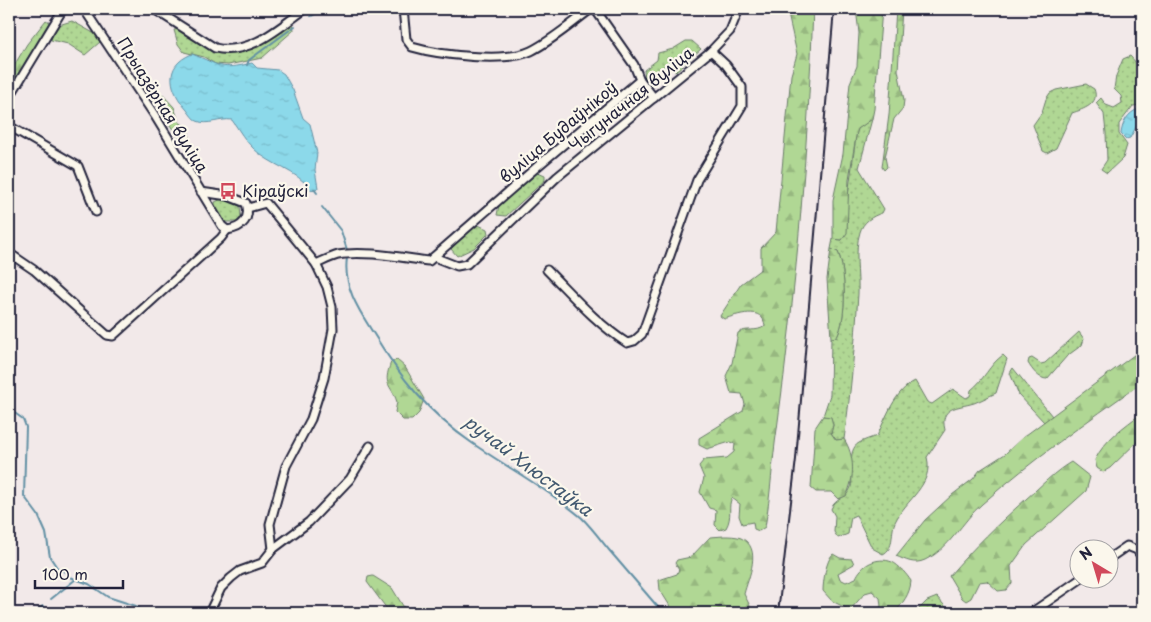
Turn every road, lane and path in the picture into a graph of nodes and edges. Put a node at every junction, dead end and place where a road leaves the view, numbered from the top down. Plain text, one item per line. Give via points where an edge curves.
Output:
1 (63, 9) edge
2 (84, 9) edge
3 (154, 9) edge
4 (305, 9) edge
5 (404, 9) edge
6 (593, 9) edge
7 (739, 9) edge
8 (711, 51) junction
9 (640, 80) junction
10 (9, 98) edge
11 (654, 98) junction
12 (9, 126) edge
13 (201, 192) junction
14 (248, 208) junction
15 (96, 212) dead end
16 (227, 230) junction
17 (9, 253) edge
18 (432, 259) junction
19 (316, 264) junction
20 (547, 270) dead end
21 (370, 446) dead end
22 (273, 549) junction
23 (1118, 552) edge
24 (1142, 557) edge
25 (1068, 588) edge
26 (209, 613) edge
27 (1031, 613) edge

1 - 10 street
2 - 13 street, Прыазёрная вуліца
3 - 4 street via 215,48 226,50 256,43
5 - 6 street, вуліца Будаўнікоў via 406,39 412,47 509,57 546,43
6 - 9 street, вуліца Будаўнікоў via 634,65
7 - 8 street via 730,31
8 - 11 street, Чыгуначная вуліца
8 - 20 street, Чыгуначная вуліца via 742,87 742,106 697,180 642,334 626,343
9 - 11 street
9 - 18 street, вуліца Будаўнікоў
11 - 18 street, Чыгуначная вуліца via 557,177 467,264 457,266
12 - 15 street via 78,166
13 - 14 street, Прыазёрная вуліца via 228,196 246,203
13 - 16 street, Прыазёрная вуліца
14 - 16 street via 243,224
14 - 19 street via 266,203
16 - 17 street via 113,336 107,335 34,270
18 - 19 street, Чыгуначная вуліца via 338,255
19 - 22 street via 332,307 330,353 311,419 286,466 270,524
21 - 22 street via 350,479 328,503
22 - 26 street via 262,563 230,578
23 - 24 street via 1127,546 1137,550
25 - 27 street

